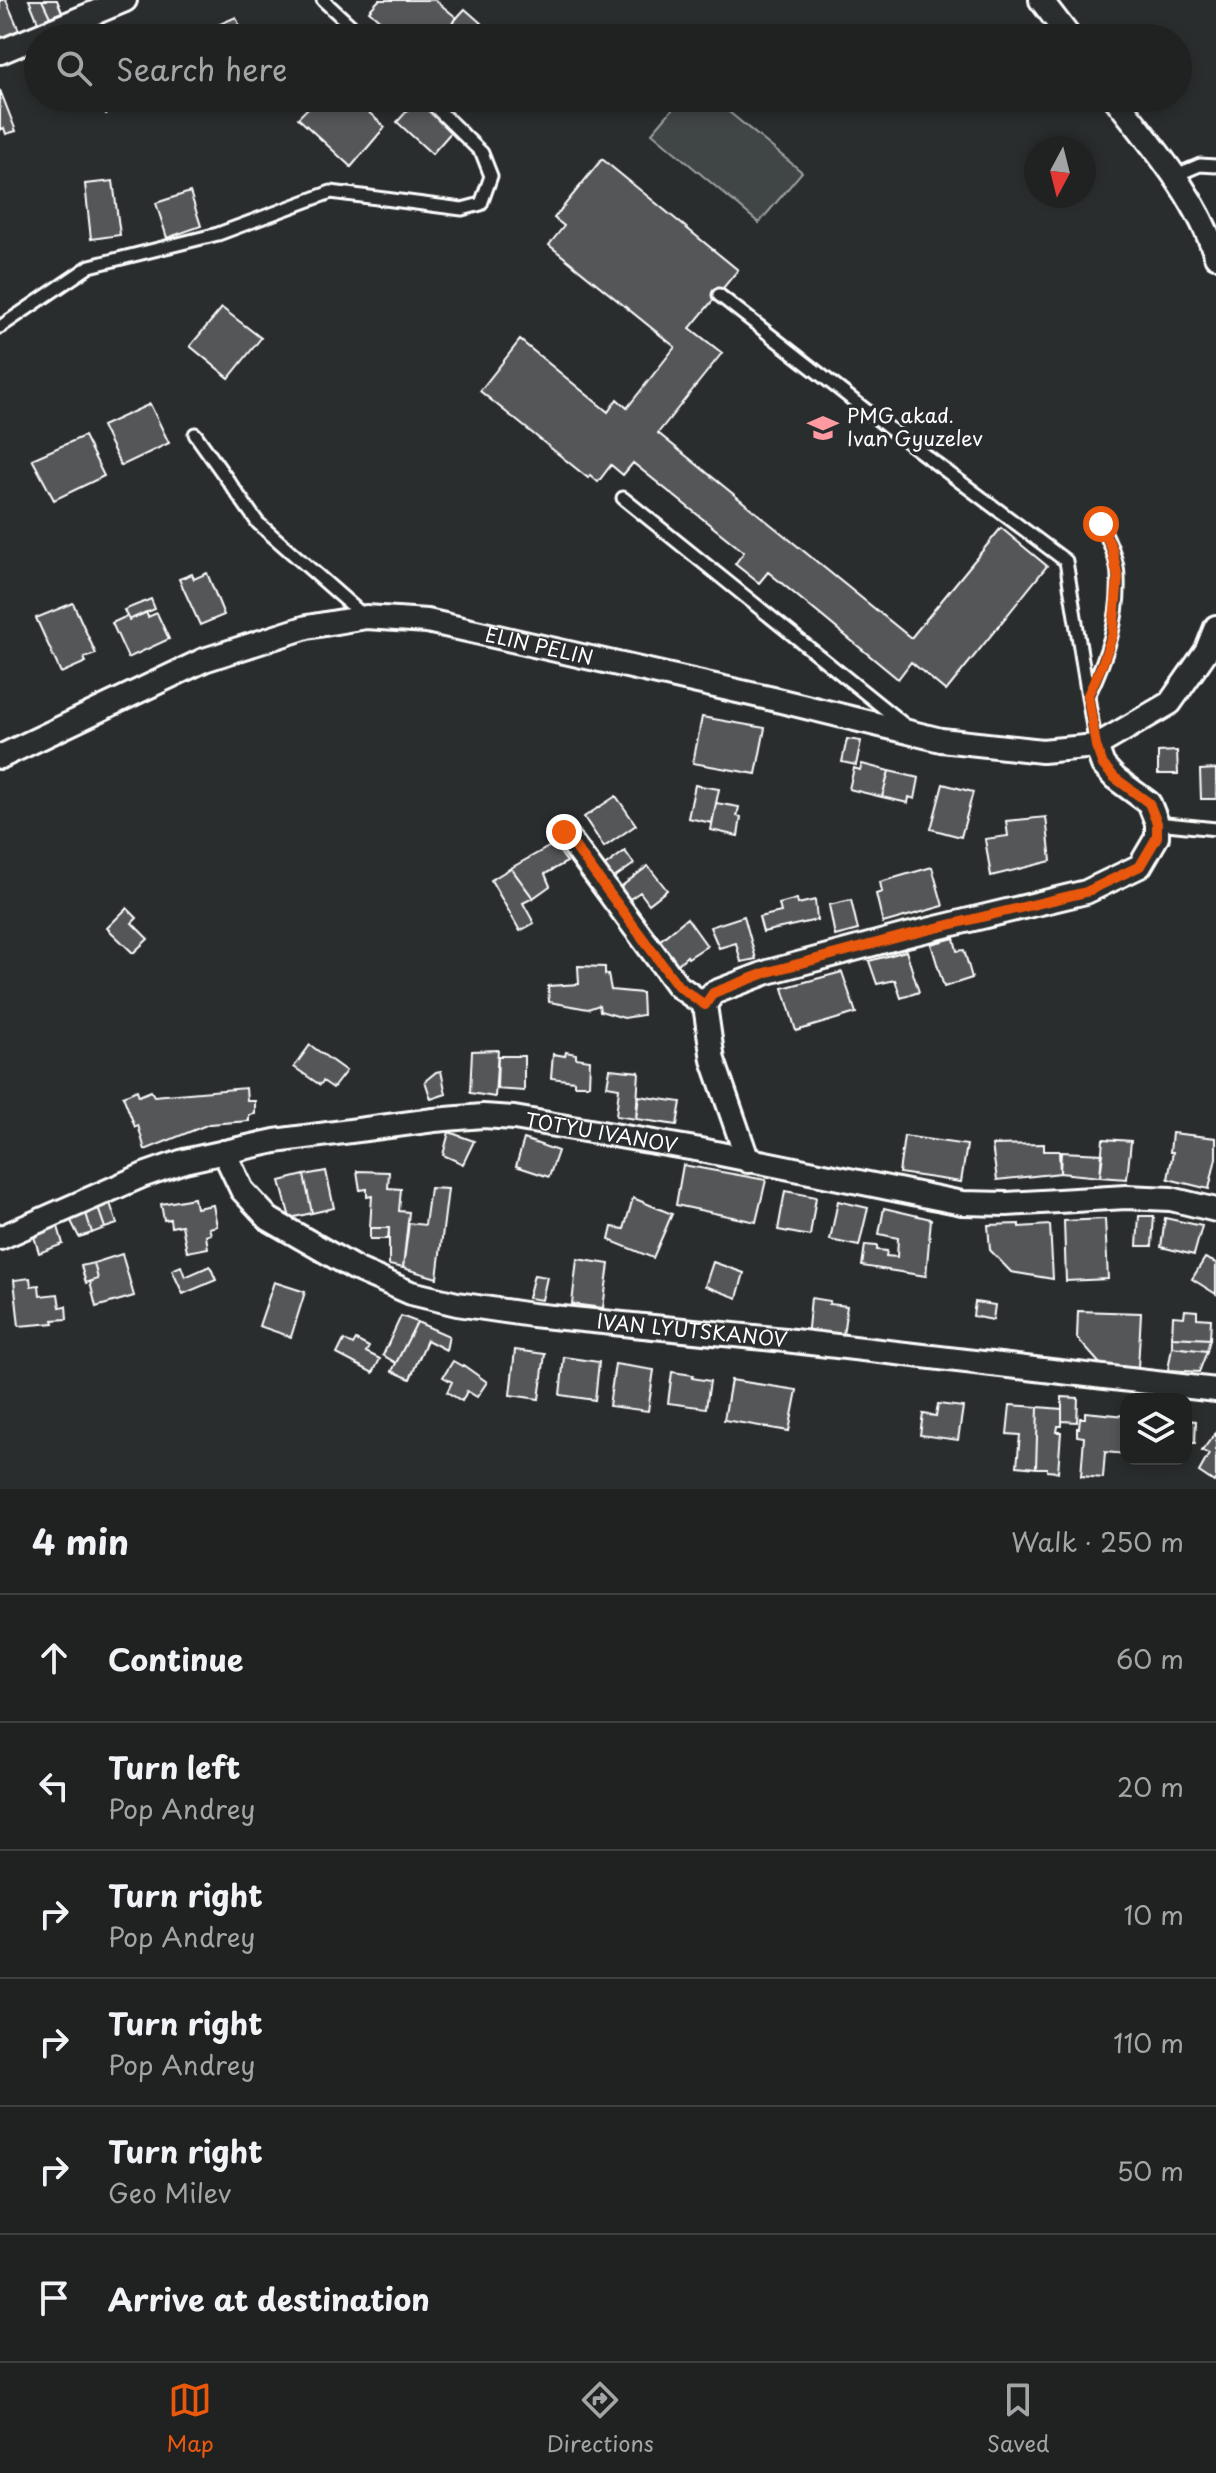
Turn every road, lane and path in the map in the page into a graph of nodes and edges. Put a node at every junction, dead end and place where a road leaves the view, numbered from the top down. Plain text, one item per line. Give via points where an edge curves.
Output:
1 (125, 0) edge
2 (323, 0) edge
3 (1041, 0) edge
4 (67, 24) edge
5 (349, 24) edge
6 (1059, 24) edge
7 (24, 42) edge
8 (0, 52) edge
9 (440, 112) edge
10 (1126, 112) edge
11 (1216, 166) edge
12 (1174, 176) junction
13 (1216, 256) edge
14 (719, 295) dead end
15 (0, 327) edge
16 (195, 434) dead end
17 (623, 498) dead end
18 (1101, 524) dead end
19 (366, 617) junction
20 (1216, 627) edge
21 (1088, 695) junction
22 (916, 735) junction
23 (1096, 746) junction
24 (0, 757) edge
25 (1157, 823) junction
26 (1216, 829) edge
27 (564, 832) dead end
28 (705, 1005) junction
29 (224, 1152) junction
30 (748, 1161) junction
31 (1216, 1210) edge
32 (0, 1238) edge
33 (1216, 1390) edge

1 - 4 street
2 - 5 lane
3 - 6 street
7 - 8 street
9 - 15 lane via 482,153 491,176 481,204 462,209 331,192 218,234 90,266
10 - 12 street
11 - 12 lane via 1200,165
12 - 13 street
14 - 21 lane via 1066,561
16 - 19 lane via 258,523
17 - 22 lane
18 - 21 lane via 1118,578 1113,633
19 - 22 street, ELIN PELIN via 427,621
19 - 24 street, ELIN PELIN via 307,627 204,660
20 - 23 street via 1207,650 1170,703
21 - 23 lane
22 - 23 street, ELIN PELIN via 1042,751
23 - 25 street via 1103,765 1149,803
25 - 26 lane
25 - 28 street via 1157,837 1140,866 1086,892 768,972 713,993
27 - 28 street via 678,986
28 - 30 street via 713,1060
29 - 30 street, TOTYU IVANOV via 483,1116 549,1123
29 - 32 street, TOTYU IVANOV via 144,1175
29 - 33 street, IVAN LYUTSKANOV via 242,1190 269,1219 356,1269 411,1293 532,1315
30 - 31 street, TOTYU IVANOV via 962,1203 1126,1197 1171,1199

